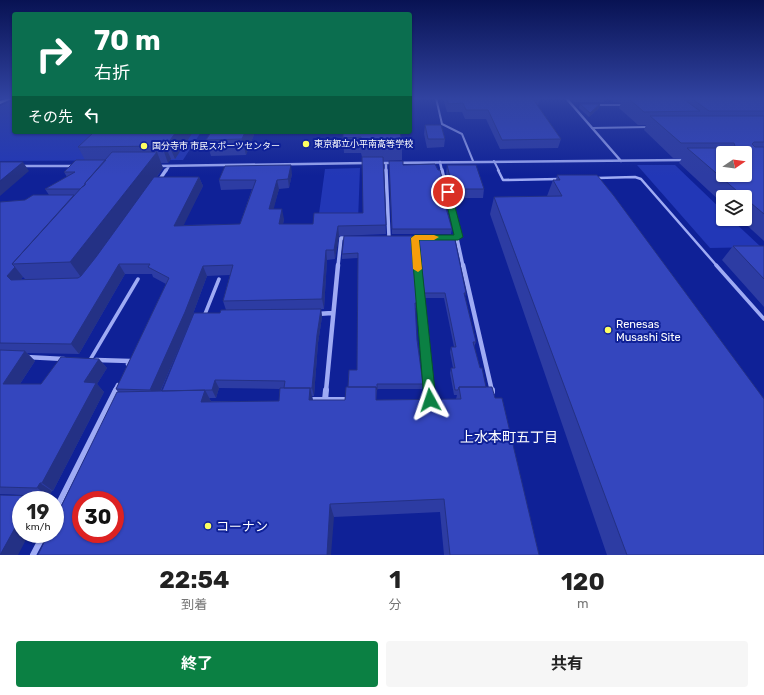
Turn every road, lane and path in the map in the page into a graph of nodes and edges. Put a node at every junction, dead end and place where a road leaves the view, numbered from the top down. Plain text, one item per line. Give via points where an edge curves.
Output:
1 (442, 124) edge
2 (588, 124) edge
3 (654, 127) edge
4 (592, 128) junction
5 (692, 160) edge
6 (473, 161) junction
7 (494, 161) junction
8 (622, 161) junction
9 (440, 162) junction
10 (386, 163) junction
11 (19, 166) edge
12 (81, 166) edge
13 (155, 166) edge
14 (169, 166) junction
15 (590, 178) edge
16 (566, 179) edge
17 (156, 184) edge
18 (451, 237) edge
19 (458, 237) junction
20 (355, 238) edge
21 (382, 238) edge
22 (389, 238) junction
23 (396, 238) edge
24 (402, 238) edge
25 (415, 238) junction
26 (430, 238) edge
27 (138, 279) dead end
28 (219, 279) dead end
29 (203, 314) joint
30 (213, 314) edge
31 (308, 314) edge
32 (332, 314) junction
33 (764, 319) edge
34 (22, 357) edge
35 (67, 359) edge
36 (82, 359) edge
37 (90, 360) junction
38 (127, 367) edge
39 (121, 380) edge
40 (494, 399) edge
41 (302, 400) edge
42 (325, 400) junction
43 (355, 400) edge
44 (422, 400) edge
45 (430, 400) junction
46 (438, 400) edge
47 (108, 405) junction
48 (116, 405) edge
49 (63, 491) edge
50 (39, 543) edge
51 (33, 555) edge

1 - 6 lane via 462,134
2 - 4 street
3 - 4 lane
4 - 8 street
5 - 8 street
6 - 7 street
6 - 9 street
7 - 8 street
7 - 16 lane via 503,180
9 - 10 street
9 - 19 street
10 - 14 street
10 - 22 street
11 - 12 street
13 - 14 street
14 - 17 street
15 - 33 lane via 641,179
18 - 19 street
19 - 40 street
20 - 32 street via 341,238
21 - 22 street
22 - 23 street
24 - 25 street
25 - 26 street
25 - 45 street
27 - 37 lane
28 - 29 lane
29 - 30 street
31 - 32 street
32 - 42 street
34 - 35 street
36 - 37 street
37 - 38 street via 130,361
39 - 47 street
41 - 42 street
42 - 43 street
44 - 45 street
45 - 46 street
47 - 48 street
47 - 49 street
50 - 51 street

